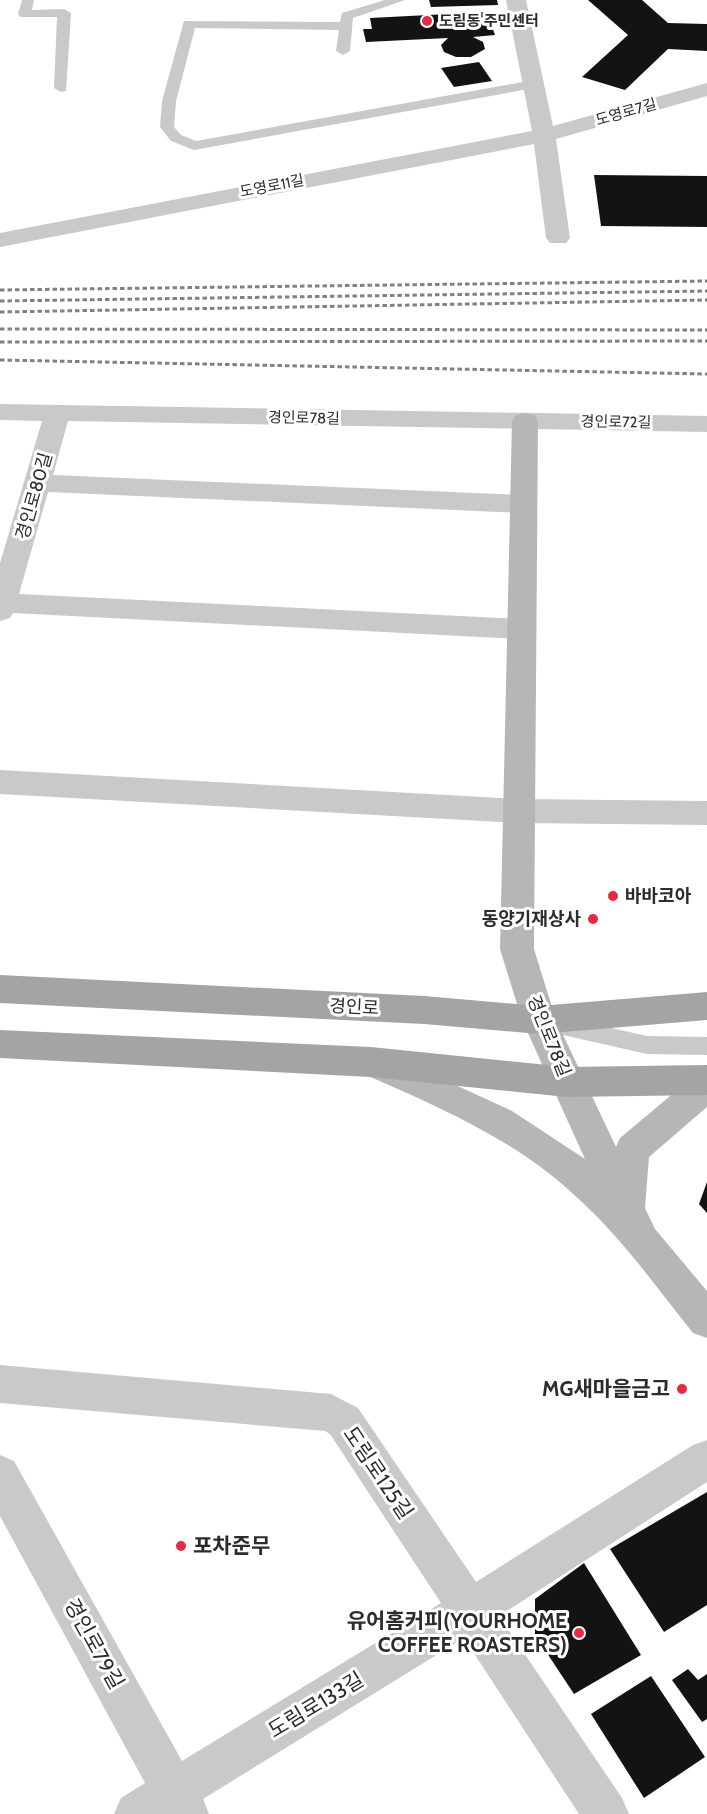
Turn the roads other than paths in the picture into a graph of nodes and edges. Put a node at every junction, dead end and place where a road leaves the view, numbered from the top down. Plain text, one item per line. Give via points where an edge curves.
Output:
1 (28, 0) edge
2 (399, 0) edge
3 (516, 0) edge
4 (346, 26) junction
5 (344, 51) dead end
6 (534, 84) junction
7 (61, 88) dead end
8 (707, 89) edge
9 (544, 135) junction
10 (558, 238) dead end
11 (0, 240) edge
12 (0, 412) edge
13 (57, 415) junction
14 (525, 421) junction
15 (707, 424) edge
16 (38, 483) junction
17 (523, 504) junction
18 (1, 606) edge
19 (522, 629) junction
20 (0, 782) edge
21 (519, 811) junction
22 (707, 813) edge
23 (0, 988) edge
24 (707, 1006) edge
25 (539, 1020) junction
26 (0, 1044) edge
27 (707, 1046) edge
28 (371, 1062) junction
29 (707, 1080) edge
30 (567, 1082) junction
31 (707, 1086) edge
32 (644, 1246) junction
33 (707, 1320) edge
34 (0, 1384) edge
35 (707, 1459) edge
36 (0, 1475) edge
37 (470, 1610) junction
38 (180, 1802) edge
39 (137, 1814) edge
40 (606, 1814) edge

1 - 7 lane via 25,14 64,13
2 - 4 lane via 347,16
3 - 6 street
4 - 5 lane
4 - 6 lane via 189,24 169,100 167,127 176,138 194,146
6 - 9 street
8 - 9 street, 도영로7길
9 - 10 street
9 - 11 street, 도영로11길
12 - 13 street, 경인로78길
13 - 14 street, 경인로78길
13 - 16 street, 경인로80길
14 - 15 street, 경인로72길
14 - 17 street, 경인로78길
16 - 17 street
16 - 18 street, 경인로80길
17 - 19 street, 경인로78길
18 - 19 street
19 - 21 street, 경인로78길
20 - 21 street
21 - 22 street
21 - 25 street, 경인로78길 via 517,950
23 - 25 main road, 경인로 via 424,1010
24 - 25 main road, 경인로
25 - 27 lane via 647,1046
25 - 30 street, 경인로78길
26 - 28 main road
28 - 30 main road
28 - 32 street via 481,1115 566,1165
29 - 30 main road
30 - 32 street, 경인로78길
31 - 32 street via 633,1149 627,1208
32 - 33 street
34 - 37 street, 도림로125길 via 331,1413 344,1421
35 - 37 street, 도림로133길
36 - 38 street, 경인로79길
37 - 38 street, 도림로133길
37 - 40 street, 도림로125길
38 - 39 street, 도림로133길

